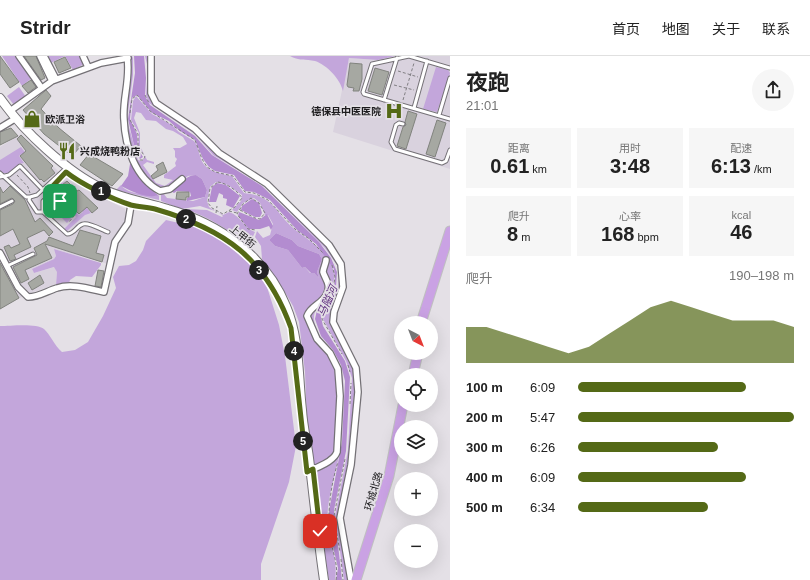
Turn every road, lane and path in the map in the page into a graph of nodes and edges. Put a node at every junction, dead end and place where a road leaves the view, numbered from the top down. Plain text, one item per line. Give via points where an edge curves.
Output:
1 (19, 56) edge
2 (40, 56) edge
3 (44, 56) edge
4 (83, 56) edge
5 (151, 56) edge
6 (409, 56) edge
7 (128, 57) edge
8 (397, 58) junction
9 (416, 58) junction
10 (427, 62) junction
11 (88, 67) junction
12 (450, 68) edge
13 (393, 69) junction
14 (411, 74) junction
15 (422, 78) junction
16 (450, 78) edge
17 (54, 80) junction
18 (389, 84) junction
19 (41, 87) junction
20 (407, 88) junction
21 (418, 92) junction
22 (0, 98) edge
23 (384, 100) junction
24 (0, 104) edge
25 (402, 105) junction
26 (414, 108) junction
27 (10, 111) junction
28 (439, 115) junction
29 (450, 119) edge
30 (13, 120) junction
31 (403, 124) dead end
32 (0, 128) edge
33 (450, 150) edge
34 (65, 171) junction
35 (1, 175) edge
36 (182, 178) dead end
37 (9, 181) junction
38 (43, 190) junction
39 (48, 196) junction
40 (30, 197) junction
41 (12, 200) dead end
42 (131, 205) junction
43 (217, 206) dead end
44 (0, 207) edge
45 (71, 208) dead end
46 (69, 210) junction
47 (240, 210) junction
48 (229, 211) junction
49 (43, 212) junction
50 (216, 212) junction
51 (237, 213) junction
52 (69, 222) dead end
53 (256, 230) dead end
54 (108, 232) dead end
55 (450, 232) edge
56 (450, 242) edge
57 (0, 253) edge
58 (33, 254) dead end
59 (326, 260) dead end
60 (7, 266) junction
61 (423, 316) edge
62 (426, 316) edge
63 (402, 412) edge
64 (395, 464) edge
65 (309, 471) junction
66 (321, 580) edge
67 (324, 580) edge
68 (350, 580) edge
69 (356, 580) edge
70 (360, 580) edge

1 - 19 street
2 - 17 street
3 - 17 street
4 - 11 street
5 - 68 street via 151,93 155,101 195,129 219,153 267,184 329,245 341,264 343,287 333,322 356,368 358,392 352,458 340,518
6 - 8 lane
6 - 9 lane
7 - 11 street
7 - 36 street via 129,73 123,120 131,157 148,181 160,191 170,189
8 - 13 lane
8 - 23 lane via 371,66 363,92
9 - 10 lane
9 - 14 path
10 - 12 lane
10 - 15 lane
11 - 17 street
13 - 14 path
13 - 18 lane
14 - 15 path
14 - 20 path
15 - 21 lane
16 - 28 lane
17 - 19 street
18 - 20 path
18 - 23 lane
19 - 27 street
20 - 21 path
20 - 25 path
21 - 26 lane
22 - 27 street, 上甲街
23 - 25 lane
24 - 30 street, 上甲街
25 - 26 lane
26 - 28 lane
27 - 65 street, 上甲街 via 71,170 99,187 121,196 170,209 207,223 232,239 256,261 281,295 294,327
28 - 29 lane
30 - 32 street
30 - 34 street, 上甲街
31 - 33 lane via 396,125 391,142 395,149 442,163 446,161
34 - 38 lane
34 - 39 lane via 51,188 52,192
34 - 42 street, 上甲街 via 93,188
35 - 37 lane
35 - 38 lane via 9,175 20,166
37 - 40 lane via 26,197
37 - 40 path via 18,175 28,186
38 - 40 lane via 38,195
39 - 46 path via 55,204 61,202
39 - 49 lane via 43,201
40 - 49 lane via 29,200 37,212
41 - 44 lane
42 - 60 street via 128,223 115,242 104,292 69,286 28,296 18,287
42 - 65 street, 上甲街 via 168,213 196,222 213,231 247,256 266,278 283,307 291,328
43 - 50 path
45 - 46 path
46 - 52 path via 75,216
47 - 47 path via 243,204 252,198 260,203 264,213 257,219
47 - 51 path
48 - 50 path via 224,214
48 - 50 path via 236,206 241,196 227,185 218,182 211,186 208,201 209,206
48 - 51 path
49 - 54 lane via 67,234 86,224
51 - 53 path via 248,229
55 - 61 main road
56 - 62 main road
57 - 60 street
58 - 60 lane
59 - 65 street via 323,272 328,281 328,292 322,301 310,309 307,316 317,339 338,368 340,396 337,452 333,458
63 - 69 main road, 环城北路 via 389,476
64 - 70 main road, 环城北路 via 389,492
65 - 66 street, 上甲街
65 - 67 street, 上甲街

